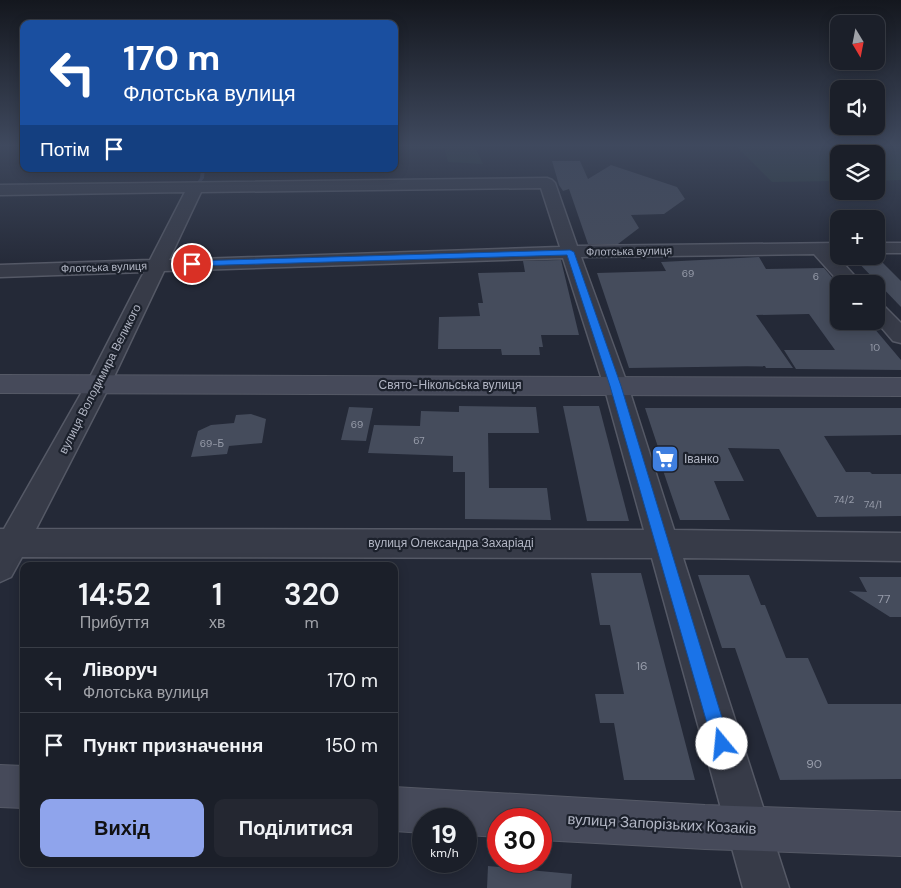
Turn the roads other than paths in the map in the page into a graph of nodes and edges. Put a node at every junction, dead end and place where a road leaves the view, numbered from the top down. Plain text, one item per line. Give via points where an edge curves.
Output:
1 (305, 186) edge
2 (548, 186) edge
3 (195, 188) junction
4 (0, 190) edge
5 (819, 248) junction
6 (830, 248) edge
7 (885, 248) edge
8 (901, 248) edge
9 (570, 252) junction
10 (158, 264) junction
11 (0, 271) edge
12 (844, 275) edge
13 (885, 319) edge
14 (901, 336) edge
15 (99, 383) junction
16 (0, 384) edge
17 (616, 386) junction
18 (901, 387) edge
19 (663, 544) junction
20 (901, 547) edge
21 (4, 551) edge
22 (0, 786) edge
23 (20, 787) edge
24 (398, 809) edge
25 (748, 828) junction
26 (901, 834) edge
27 (766, 888) edge

1 - 3 street
2 - 9 street
3 - 4 street
3 - 10 street, вулиця Володимира Великого
5 - 6 street, Флотська вулиця
5 - 9 street, Флотська вулиця
5 - 12 street
7 - 8 street
9 - 10 street, Флотська вулиця
9 - 17 street
10 - 11 street, Флотська вулиця
10 - 15 street, вулиця Володимира Великого
13 - 14 street
15 - 16 main road, Свято-Нікольська вулиця
15 - 17 main road, Свято-Нікольська вулиця
15 - 21 street, вулиця Володимира Великого
17 - 18 main road, Свято-Нікольська вулиця
17 - 19 street
19 - 20 street, вулиця Олександра Захаріаді
19 - 21 street, вулиця Олександра Захаріаді
19 - 25 street
22 - 23 main road
24 - 25 main road, вулиця Запорізьких Козаків
25 - 26 main road, вулиця Запорізьких Козаків
25 - 27 street

